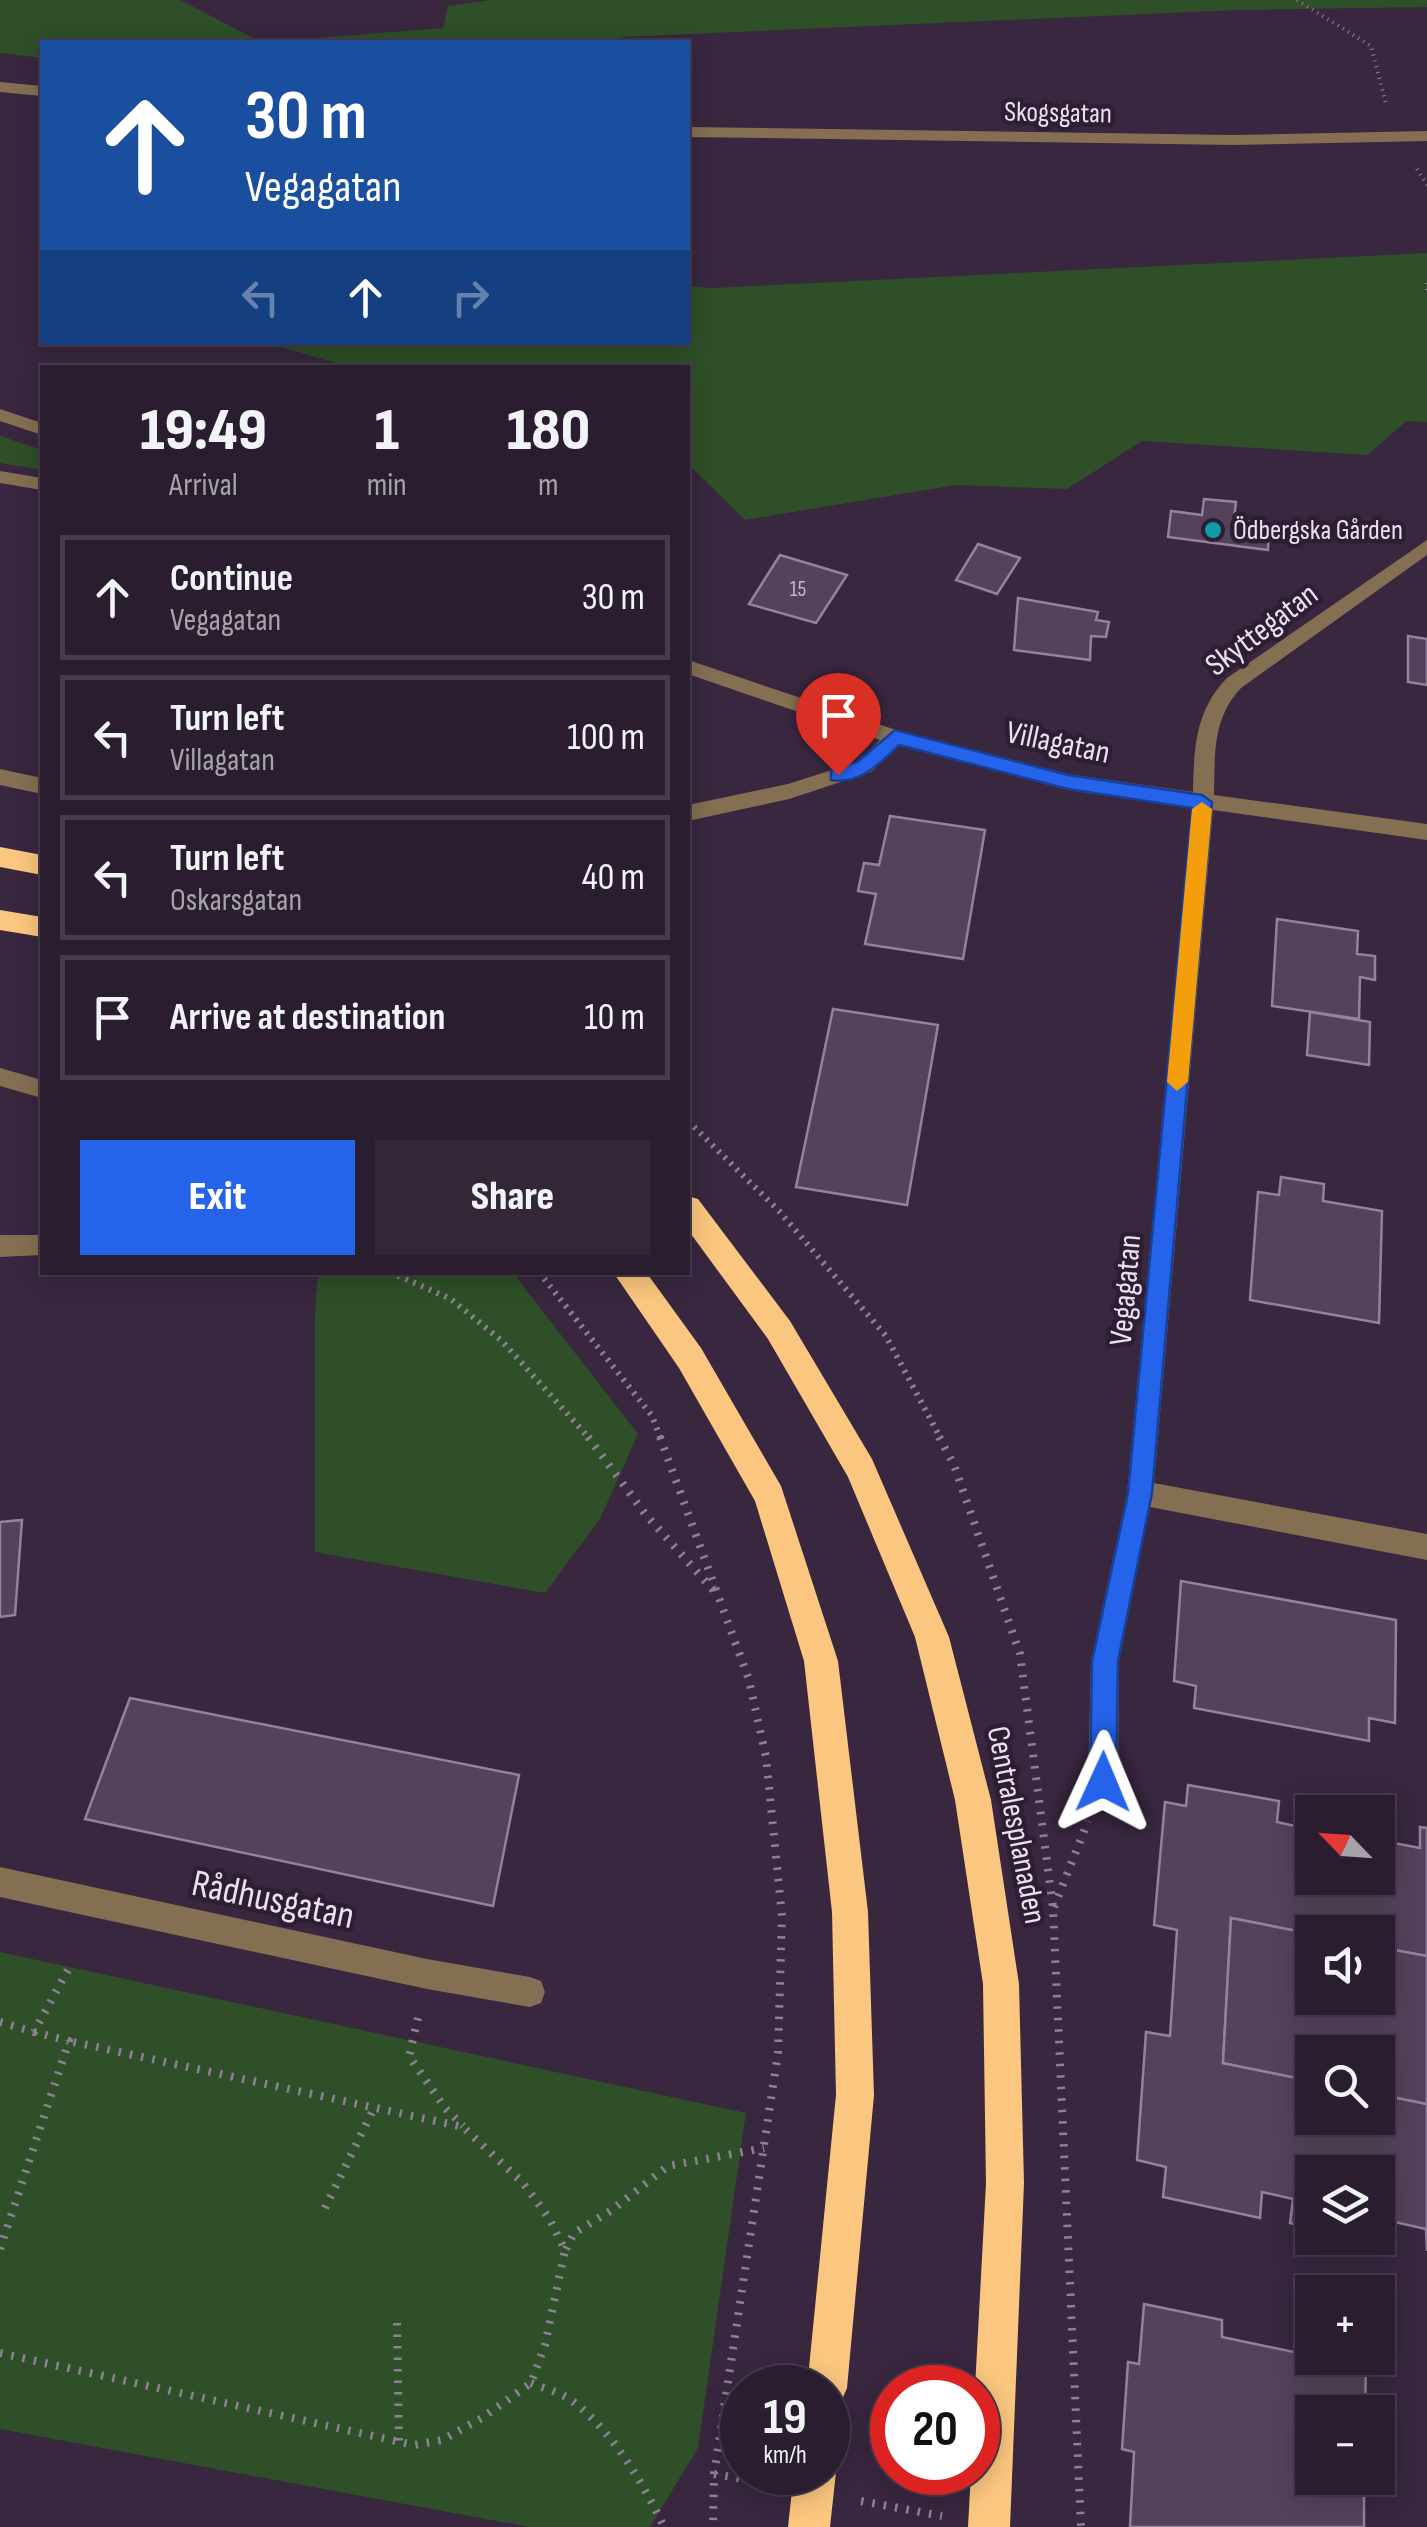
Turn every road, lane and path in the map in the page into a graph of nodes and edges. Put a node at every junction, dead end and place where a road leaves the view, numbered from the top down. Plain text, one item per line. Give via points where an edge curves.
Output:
1 (1297, 0) edge
2 (0, 87) edge
3 (40, 91) edge
4 (690, 132) edge
5 (1427, 136) edge
6 (1399, 138) junction
7 (1427, 283) edge
8 (1427, 293) edge
9 (0, 416) edge
10 (40, 428) edge
11 (0, 477) edge
12 (40, 484) edge
13 (1427, 546) edge
14 (690, 669) edge
15 (895, 737) junction
16 (0, 777) edge
17 (40, 786) edge
18 (1202, 802) junction
19 (690, 812) edge
20 (1427, 832) edge
21 (0, 857) edge
22 (40, 865) edge
23 (0, 920) edge
24 (40, 927) edge
25 (0, 1077) edge
26 (40, 1088) edge
27 (690, 1211) edge
28 (40, 1245) edge
29 (0, 1246) edge
30 (397, 1275) edge
31 (541, 1275) edge
32 (630, 1275) edge
33 (1140, 1493) junction
34 (1427, 1547) edge
35 (718, 1596) junction
36 (1103, 1782) joint
37 (0, 1882) edge
38 (1054, 1908) dead end
39 (70, 1966) dead end
40 (427, 1974) junction
41 (530, 1992) dead end
42 (0, 2022) edge
43 (34, 2032) junction
44 (69, 2041) junction
45 (374, 2108) junction
46 (464, 2127) junction
47 (764, 2148) junction
48 (325, 2208) dead end
49 (0, 2249) edge
50 (566, 2250) junction
51 (397, 2322) dead end
52 (0, 2354) edge
53 (829, 2365) edge
54 (531, 2382) junction
55 (400, 2441) junction
56 (813, 2495) edge
57 (664, 2527) edge
58 (713, 2527) edge
59 (808, 2527) edge
60 (989, 2527) edge

1 - 6 path via 1370,46
2 - 3 street
4 - 6 street, Skogsgatan
5 - 6 street, Skogsgatan
7 - 8 path
9 - 10 street
11 - 12 street
13 - 18 street, Skyttegatan via 1217,698 1206,726
14 - 15 street, Villagatan
15 - 18 street, Villagatan via 1068,782
15 - 19 street via 864,767
16 - 17 street
18 - 20 street, Villagatan
18 - 33 street, Vegagatan
21 - 22 highway
23 - 24 highway
25 - 26 street
27 - 60 highway, Centralesplanaden via 779,1330 860,1469 932,1637 973,1800 1001,1984 1006,2183
28 - 29 street
30 - 35 path via 451,1298 502,1342 578,1423 646,1515
31 - 35 path via 652,1416
32 - 53 highway via 690,1358 770,1496 821,1661 850,1912 855,2096
33 - 34 street
33 - 36 street, Vegagatan via 1105,1661
35 - 47 path via 749,1680 766,1757 782,1916 778,2053
36 - 38 path
37 - 40 street, Rådhusgatan
39 - 43 path
40 - 41 street, Rådhusgatan
40 - 46 path via 410,2056
42 - 43 path
43 - 44 path
44 - 45 path
44 - 49 path
45 - 46 path
45 - 48 path
46 - 50 path via 523,2183
47 - 50 path via 668,2166 574,2233
47 - 58 path via 714,2474
50 - 54 path
51 - 55 path
52 - 55 path
54 - 55 path via 442,2440
54 - 57 path via 572,2400 618,2453
56 - 59 highway

